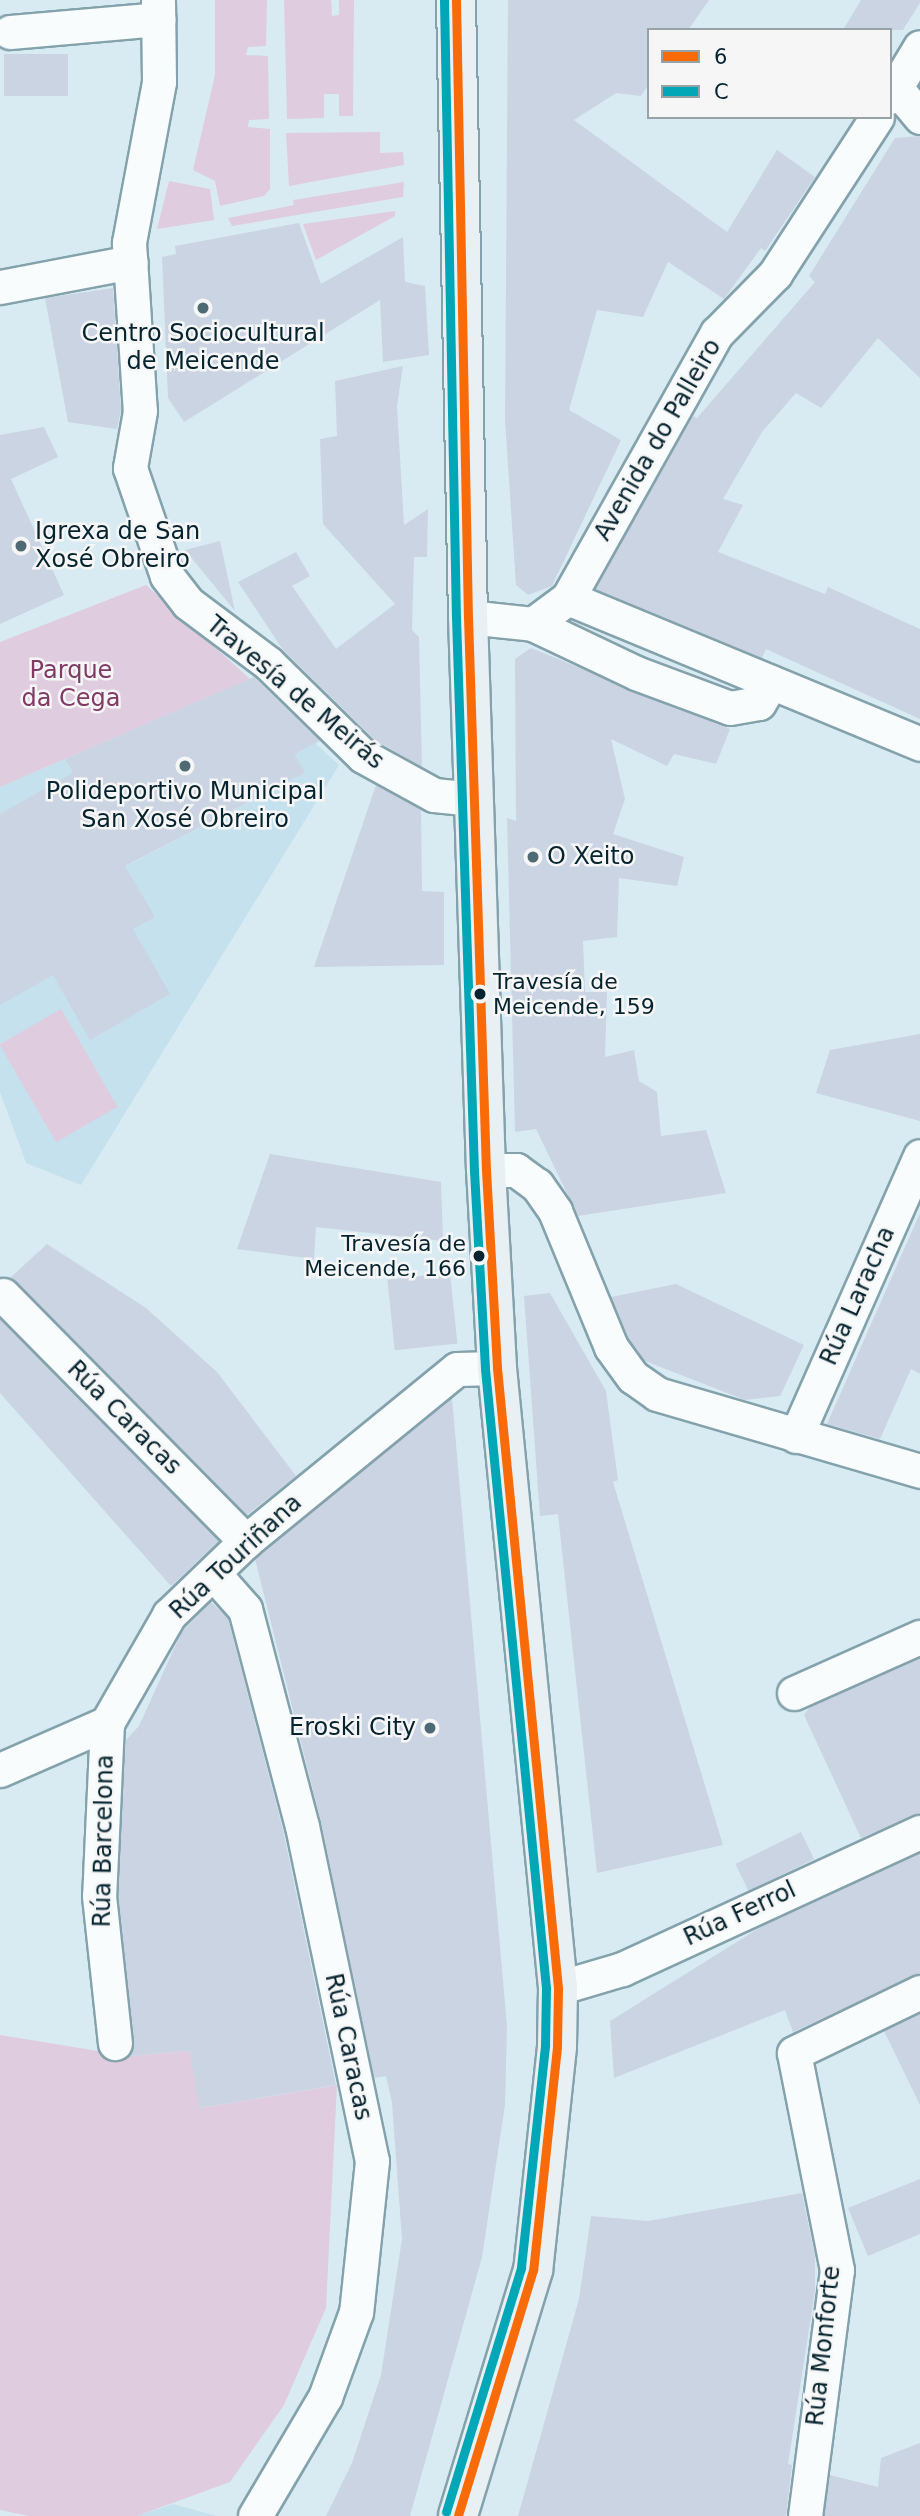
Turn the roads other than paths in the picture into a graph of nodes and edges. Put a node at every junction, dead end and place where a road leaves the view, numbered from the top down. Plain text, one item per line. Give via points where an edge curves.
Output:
1 (456, 0) edge
2 (158, 10) edge
3 (10, 32) dead end
4 (920, 47) edge
5 (893, 93) edge
6 (920, 117) edge
7 (876, 119) edge
8 (131, 262) junction
9 (0, 287) edge
10 (568, 597) junction
11 (468, 617) junction
12 (533, 624) junction
13 (771, 682) junction
14 (920, 744) edge
15 (474, 799) junction
16 (920, 1156) edge
17 (486, 1170) junction
18 (3, 1295) dead end
19 (497, 1368) junction
20 (796, 1436) junction
21 (920, 1471) edge
22 (246, 1541) junction
23 (214, 1574) junction
24 (920, 1637) edge
25 (794, 1693) dead end
26 (107, 1723) junction
27 (1, 1769) edge
28 (920, 1832) edge
29 (558, 1988) junction
30 (920, 1992) edge
31 (115, 2043) dead end
32 (260, 2504) edge
33 (458, 2516) edge
34 (805, 2516) edge

1 - 11 main road
2 - 3 street
2 - 8 street, Travesía de Meirás via 159,82 129,243
4 - 5 street
5 - 6 street
7 - 10 street, Avenida do Palleiro via 775,274 717,333
8 - 9 street
8 - 15 street, Travesía de Meirás via 140,411 130,468 167,576 188,603 268,663 363,756 434,795
10 - 12 street
10 - 13 street
11 - 12 street
11 - 15 main road
12 - 13 street via 636,673 730,708 759,703
13 - 14 street
15 - 17 main road
16 - 20 street, Rúa Laracha
17 - 19 main road
17 - 20 street via 516,1170 537,1185 555,1211 611,1347 633,1377 657,1394
18 - 22 street, Rúa Caracas
19 - 22 street, Rúa Touriñana via 457,1369
19 - 29 main road
20 - 21 street
22 - 23 street, Rúa Touriñana
23 - 26 street, Rúa Touriñana via 169,1615
23 - 32 street, Rúa Caracas via 245,1609 302,1826 372,2161 356,2312 325,2397
24 - 25 street
26 - 27 street
26 - 31 street, Rúa Barcelona via 99,1896
28 - 29 street, Rúa Ferrol via 622,1969
29 - 33 main road via 533,2270
30 - 34 street, Rúa Monforte via 794,2053 837,2270

